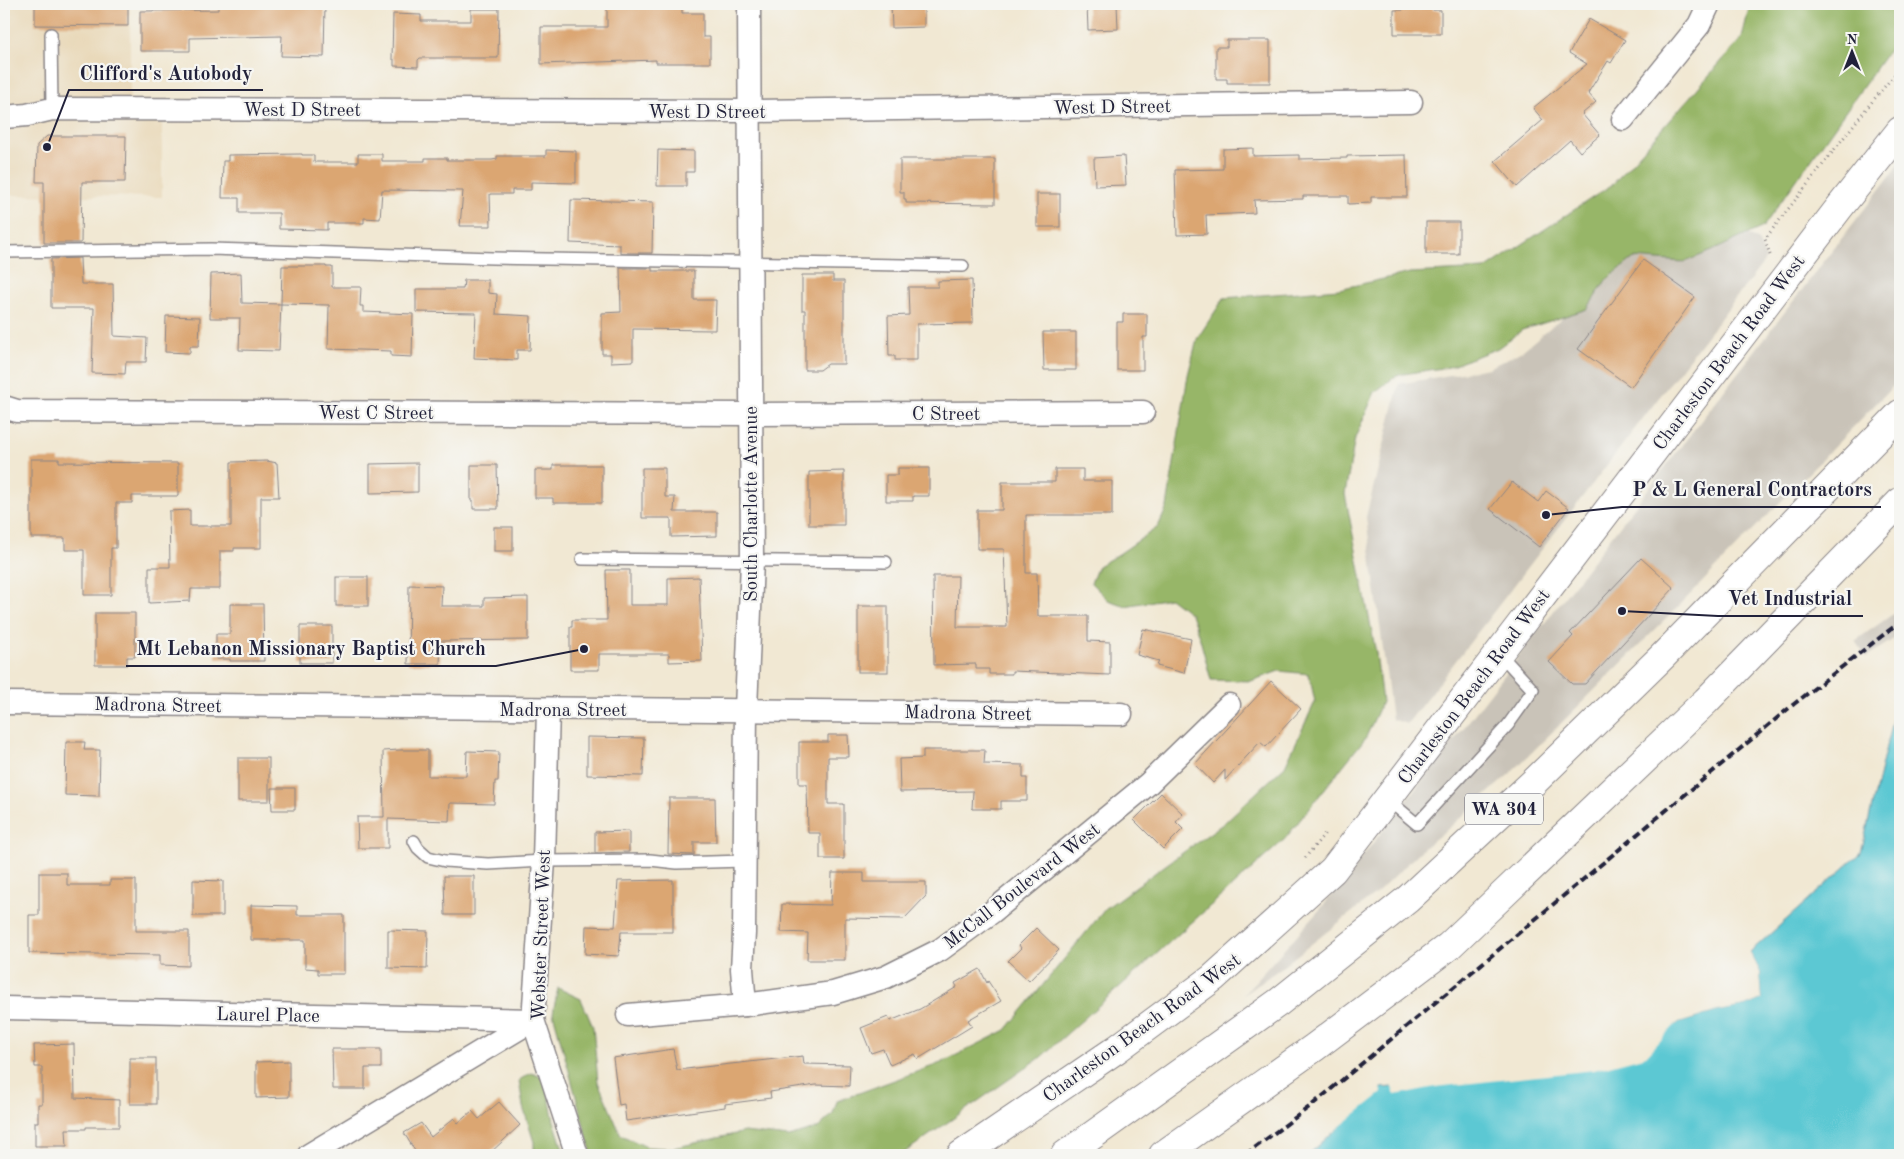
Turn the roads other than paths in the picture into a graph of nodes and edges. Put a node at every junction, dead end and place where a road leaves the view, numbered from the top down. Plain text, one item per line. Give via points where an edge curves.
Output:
1 (749, 4) edge
2 (1709, 4) edge
3 (51, 34) dead end
4 (1411, 102) dead end
5 (52, 110) junction
6 (750, 111) junction
7 (4, 117) edge
8 (1623, 119) dead end
9 (1900, 131) edge
10 (4, 252) edge
11 (750, 262) junction
12 (963, 266) dead end
13 (4, 407) edge
14 (1143, 412) dead end
15 (750, 414) junction
16 (1900, 414) edge
17 (1900, 502) edge
18 (582, 559) dead end
19 (752, 562) junction
20 (886, 562) dead end
21 (1499, 652) junction
22 (4, 703) edge
23 (1229, 705) dead end
24 (548, 709) junction
25 (746, 709) junction
26 (1121, 714) dead end
27 (1387, 799) junction
28 (414, 841) dead end
29 (544, 861) junction
30 (744, 862) junction
31 (745, 1005) junction
32 (4, 1008) edge
33 (628, 1015) dead end
34 (533, 1020) junction
35 (309, 1155) edge
36 (577, 1155) edge
37 (961, 1155) edge
38 (1065, 1155) edge
39 (1163, 1155) edge

1 - 6 street, South Charlotte Avenue
2 - 8 street via 1699,25
3 - 5 lane
4 - 6 street, West D Street
5 - 6 street, West D Street
5 - 7 street, West D Street
6 - 11 street, South Charlotte Avenue
9 - 21 main road, Charleston Beach Road West
10 - 11 lane via 210,249
11 - 12 lane
11 - 15 street, South Charlotte Avenue
13 - 15 street, West C Street via 17,411
14 - 15 street, C Street
15 - 19 street, South Charlotte Avenue
16 - 38 main road, WA 304 via 1664,655 1408,899 1280,1002
17 - 39 main road, WA 304 via 1706,701 1449,946
18 - 19 lane
19 - 20 lane
19 - 25 street, South Charlotte Avenue
21 - 27 main road, Charleston Beach Road West
21 - 27 lane via 1533,690 1508,726 1417,824
22 - 24 street, Madrona Street
23 - 31 street, McCall Boulevard West via 1148,784 992,912 940,950 886,977 833,993
24 - 25 street, Madrona Street
24 - 29 street, Webster Street West
25 - 26 street, Madrona Street
25 - 30 street, South Charlotte Avenue
27 - 37 main road, Charleston Beach Road West via 1333,870 1213,978 1117,1049
28 - 29 lane via 428,857 445,862
29 - 30 lane
29 - 34 street, Webster Street West
30 - 31 street, South Charlotte Avenue via 742,969
31 - 33 street, McCall Boulevard West
32 - 34 street, Laurel Place
34 - 35 street
34 - 36 street, Webster Street West

